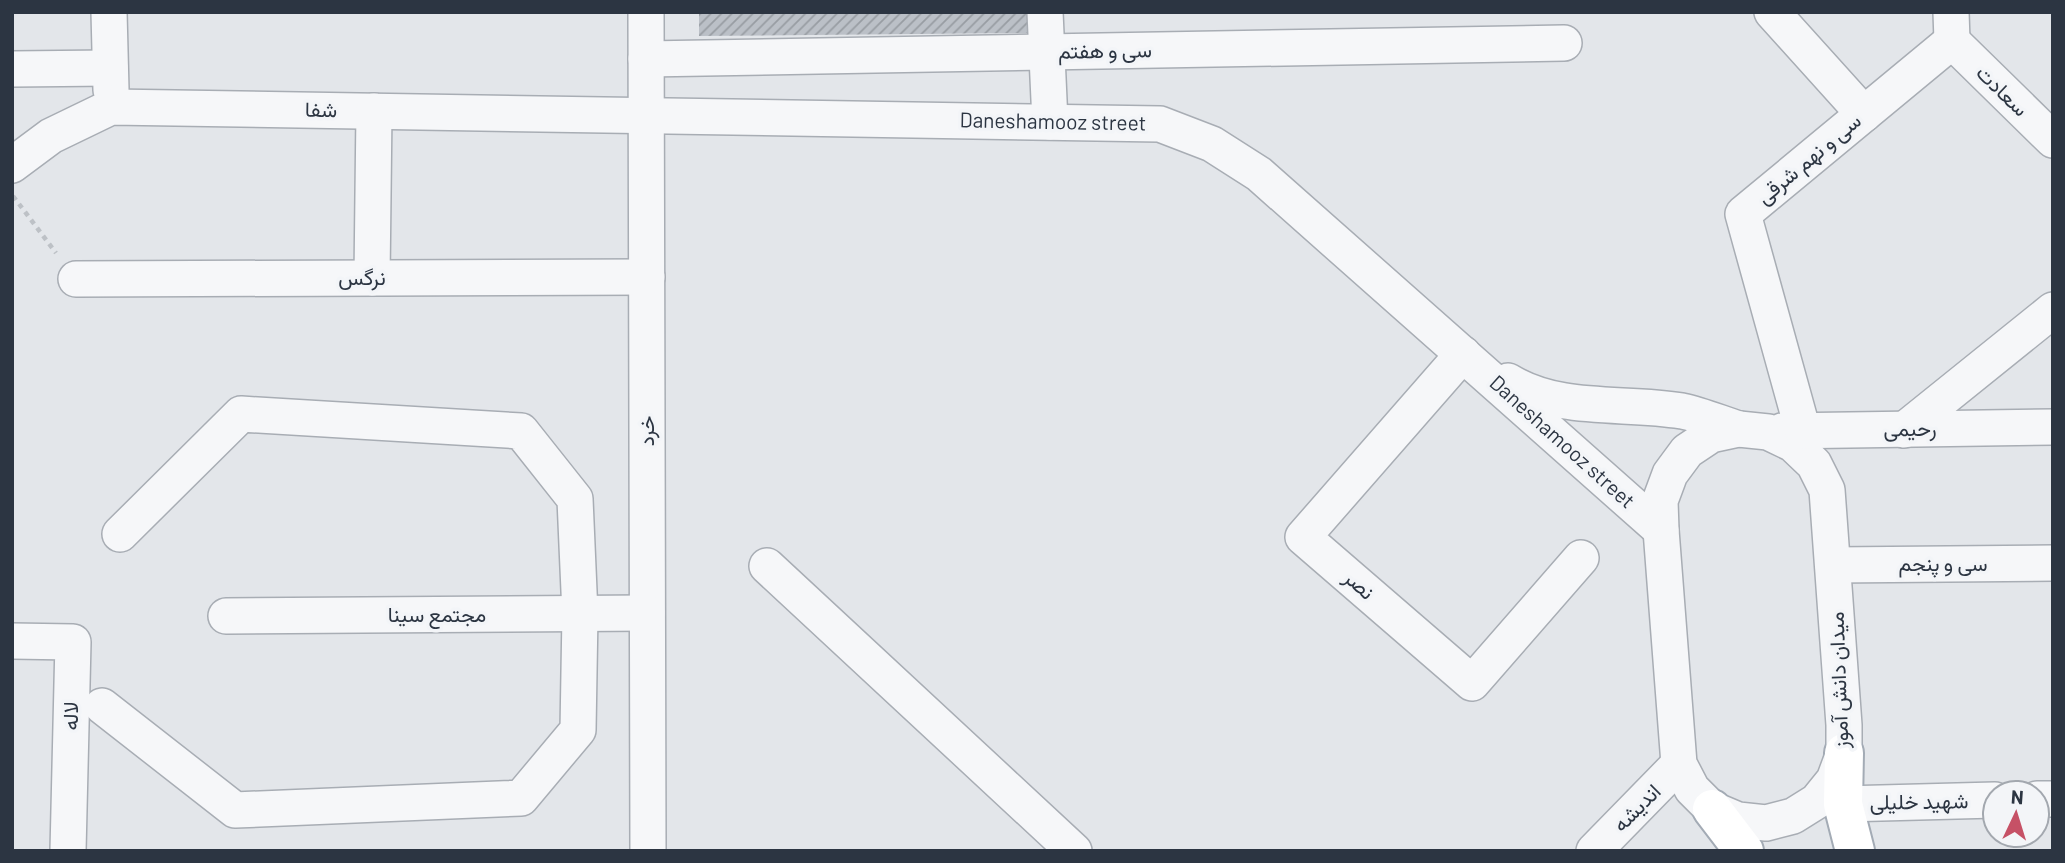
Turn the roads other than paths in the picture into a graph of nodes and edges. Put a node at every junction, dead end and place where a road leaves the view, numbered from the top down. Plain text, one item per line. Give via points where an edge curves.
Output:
1 (109, 12) edge
2 (646, 12) edge
3 (1045, 12) edge
4 (1772, 12) edge
5 (1951, 27) edge
6 (1564, 43) dead end
7 (1046, 52) junction
8 (646, 59) junction
9 (110, 68) junction
10 (12, 69) edge
11 (111, 107) junction
12 (374, 111) junction
13 (1864, 114) junction
14 (647, 115) junction
15 (1050, 122) junction
16 (2053, 140) edge
17 (12, 165) edge
18 (647, 277) junction
19 (372, 278) junction
20 (76, 279) road end
21 (2053, 310) edge
22 (1463, 355) junction
23 (2053, 427) edge
24 (1753, 430) junction
25 (1904, 430) junction
26 (1803, 431) junction
27 (1661, 530) junction
28 (120, 534) dead end
29 (1581, 558) dead end
30 (2053, 563) edge
31 (1833, 565) junction
32 (767, 566) dead end
33 (648, 613) junction
34 (580, 614) junction
35 (226, 616) dead end
36 (12, 641) edge
37 (103, 706) dead end
38 (1844, 753) junction
39 (1679, 764) junction
40 (1981, 800) edge
41 (1843, 804) junction
42 (1712, 809) junction
43 (68, 851) edge
44 (648, 851) edge
45 (1074, 851) edge
46 (1594, 851) edge
47 (1744, 851) edge
48 (1855, 851) edge

1 - 9 street
2 - 8 street, خرد
3 - 7 street
4 - 13 street
5 - 13 street, سی و نهم شرقی
5 - 16 street, سعادت
6 - 7 street, سی و هفتم
7 - 8 street, سی و هفتم
7 - 15 street
8 - 14 street, خرد
9 - 10 street
9 - 11 street
11 - 12 street, شفا
11 - 17 street, شفا via 51,136
12 - 14 street, شفا
12 - 19 street
13 - 26 street, سی و نهم شرقی via 1743,214
14 - 15 street, Daneshamooz street
14 - 18 street, خرد
15 - 22 street, Daneshamooz street via 1160,124 1212,144 1259,174
18 - 19 street, نرگس
18 - 33 street, خرد
19 - 20 street, نرگس
21 - 25 street
22 - 24 street, Daneshamooz street via 1527,393 1562,402 1683,412
22 - 27 street, Daneshamooz street
22 - 29 street, نصر via 1303,537 1472,683
23 - 25 street, رحیمی
24 - 26 street, رحیمی
24 - 27 street, میدان دانش آموز via 1711,435 1687,451 1670,474 1660,501
24 - 31 street, میدان دانش آموز via 1793,444 1814,464 1827,490
25 - 26 street, رحیمی
27 - 39 street, میدان دانش آموز
28 - 34 street via 241,414 521,431 575,499
30 - 31 street, سی و پنجم
31 - 38 street, میدان دانش آموز
32 - 45 street
33 - 34 street, مجتمع سینا
33 - 44 street, خرد
34 - 35 street, مجتمع سینا
34 - 37 street via 578,730 521,798 235,810
36 - 43 street, لاله via 73,642
38 - 41 main road
38 - 42 street, میدان دانش آموز via 1835,780 1817,801 1793,817 1766,823 1738,820
39 - 42 street, میدان دانش آموز via 1692,789
39 - 46 street, اندیشه
40 - 41 street, شهید خلیلی
41 - 48 main road
42 - 47 main road

